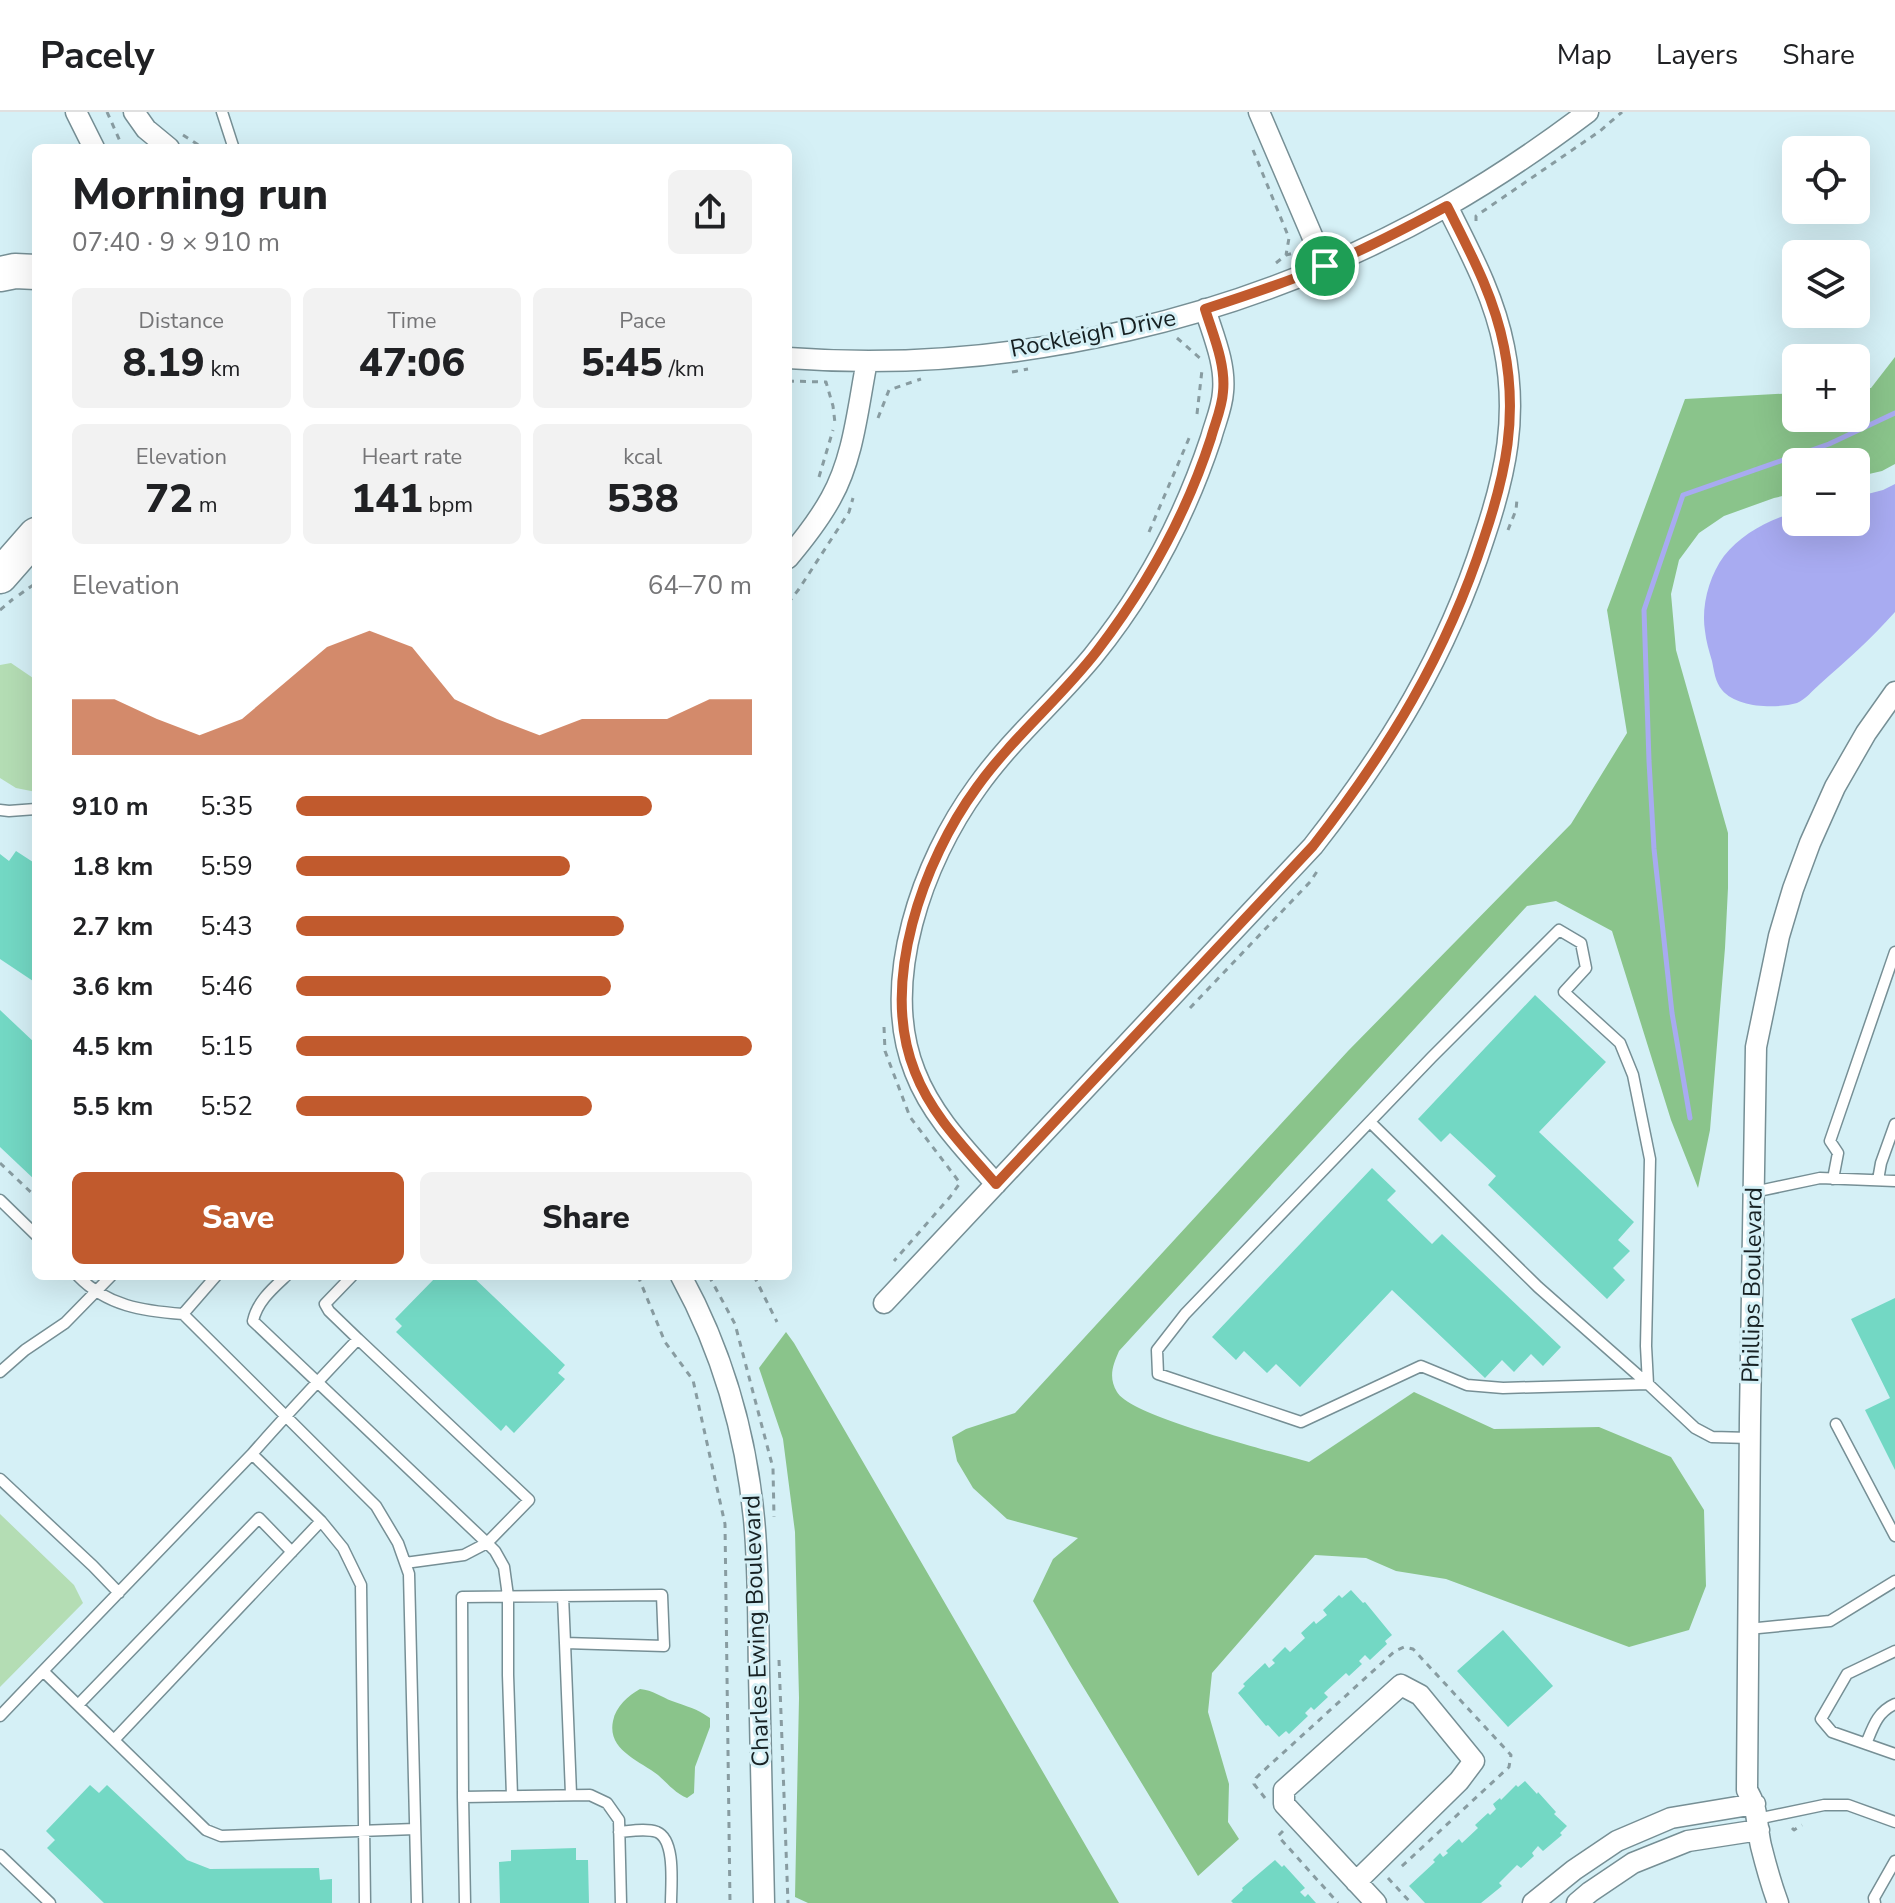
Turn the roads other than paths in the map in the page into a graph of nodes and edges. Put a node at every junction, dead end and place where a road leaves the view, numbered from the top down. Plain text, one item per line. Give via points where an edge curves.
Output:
1 (76, 112) edge
2 (134, 112) edge
3 (222, 112) edge
4 (1259, 112) edge
5 (1588, 112) edge
6 (92, 144) edge
7 (164, 144) edge
8 (232, 144) edge
9 (1447, 206) junction
10 (1321, 257) junction
11 (1205, 309) junction
12 (792, 358) edge
13 (867, 361) junction
14 (32, 540) edge
15 (792, 553) edge
16 (32, 563) edge
17 (0, 576) edge
18 (0, 584) edge
19 (1895, 692) edge
20 (32, 809) edge
21 (0, 810) edge
22 (1895, 952) edge
23 (1370, 1122) junction
24 (1895, 1124) edge
25 (1833, 1179) junction
26 (1878, 1180) junction
27 (1895, 1181) edge
28 (996, 1184) junction
29 (1754, 1192) junction
30 (0, 1200) edge
31 (32, 1231) edge
32 (82, 1280) edge
33 (107, 1280) edge
34 (213, 1280) edge
35 (282, 1280) edge
36 (348, 1280) edge
37 (683, 1280) edge
38 (96, 1292) junction
39 (884, 1303) dead end
40 (183, 1314) junction
41 (358, 1339) junction
42 (0, 1372) edge
43 (318, 1382) junction
44 (1648, 1384) junction
45 (285, 1416) junction
46 (1836, 1424) dead end
47 (1750, 1438) junction
48 (252, 1454) junction
49 (0, 1479) edge
50 (321, 1521) junction
51 (1895, 1536) edge
52 (487, 1543) junction
53 (292, 1552) junction
54 (405, 1563) junction
55 (1895, 1581) edge
56 (119, 1593) junction
57 (508, 1596) junction
58 (563, 1596) junction
59 (1748, 1629) junction
60 (565, 1643) junction
61 (1895, 1651) edge
62 (43, 1671) junction
63 (1895, 1704) edge
64 (78, 1705) junction
65 (0, 1716) edge
66 (114, 1740) junction
67 (1866, 1744) junction
68 (1895, 1754) edge
69 (571, 1794) junction
70 (512, 1796) junction
71 (463, 1797) junction
72 (1757, 1818) junction
73 (1895, 1822) edge
74 (415, 1829) junction
75 (363, 1830) junction
76 (619, 1832) junction
77 (0, 1855) edge
78 (1895, 1861) edge
79 (1356, 1882) junction
80 (50, 1903) edge
81 (365, 1903) edge
82 (417, 1903) edge
83 (465, 1903) edge
84 (621, 1903) edge
85 (671, 1903) edge
86 (764, 1903) edge
87 (1376, 1903) edge
88 (1533, 1903) edge
89 (1577, 1903) edge
90 (1778, 1903) edge
91 (1875, 1903) edge

1 - 6 street
2 - 7 street
3 - 8 lane
4 - 10 street
5 - 9 street, Rockleigh Drive
9 - 10 street, Rockleigh Drive via 1389,237
9 - 28 street via 1494,308 1510,386 1506,459 1494,508 1450,628 1389,742 1313,846
10 - 11 street, Rockleigh Drive via 1274,286
11 - 13 street, Rockleigh Drive via 1134,329 1011,351
11 - 28 street via 1223,393 1180,517 1096,652 1003,754 954,822 920,899 909,940 902,1012 914,1070 943,1122
12 - 13 street, Rockleigh Drive
13 - 15 street via 844,468 833,496
14 - 17 main road
16 - 18 street
19 - 29 street, Phillips Boulevard via 1835,787 1779,936 1756,1047
20 - 21 lane
22 - 25 lane via 1830,1141 1838,1153
23 - 44 lane via 1538,1287
23 - 44 lane via 1559,930 1581,943 1586,968 1564,992 1620,1043 1633,1075 1650,1159
23 - 44 lane via 1185,1314 1157,1350 1158,1374 1301,1422 1421,1366 1467,1385 1491,1387
24 - 26 lane
25 - 26 lane
25 - 29 lane
26 - 27 lane
28 - 39 street
29 - 47 street, Phillips Boulevard
30 - 31 lane
32 - 38 lane
33 - 38 lane
34 - 40 lane
35 - 43 lane via 265,1297 253,1321
36 - 41 lane via 325,1304
37 - 86 street, Charles Ewing Boulevard via 722,1368 750,1483
38 - 40 lane via 132,1308
38 - 42 lane
40 - 45 lane
41 - 43 lane
41 - 52 lane via 529,1500
43 - 45 lane
43 - 52 lane
44 - 47 lane via 1695,1428 1712,1437
45 - 48 lane
45 - 54 lane via 376,1506
46 - 51 lane
47 - 59 street, Phillips Boulevard
48 - 50 lane
48 - 56 lane
49 - 56 lane
50 - 53 lane
50 - 75 lane via 343,1548 361,1585
52 - 54 lane via 464,1555
52 - 57 lane via 504,1567
53 - 64 lane via 259,1518
53 - 66 lane
54 - 74 lane
55 - 59 lane via 1830,1621
56 - 62 lane
57 - 58 lane
57 - 70 lane
57 - 71 lane via 462,1597
58 - 60 lane
58 - 60 lane via 662,1595 664,1646
59 - 72 street, Phillips Boulevard via 1747,1790
60 - 69 lane
61 - 67 lane via 1847,1674 1821,1719 1832,1732
62 - 64 lane
62 - 65 lane
63 - 67 lane via 1877,1718
64 - 66 lane
66 - 75 lane via 206,1830 221,1836
67 - 68 lane
69 - 70 lane
69 - 76 lane via 607,1803 619,1820
70 - 71 lane
71 - 83 lane
72 - 73 lane via 1848,1805
72 - 88 street via 1671,1818 1617,1841
72 - 89 street via 1633,1863
72 - 90 street, Phillips Boulevard
74 - 75 lane
74 - 82 lane
75 - 81 lane
76 - 84 lane
76 - 85 lane via 662,1835 669,1845
77 - 80 lane
78 - 91 lane
79 - 79 street via 1284,1804 1284,1790 1401,1685 1420,1695 1474,1761
79 - 87 street

